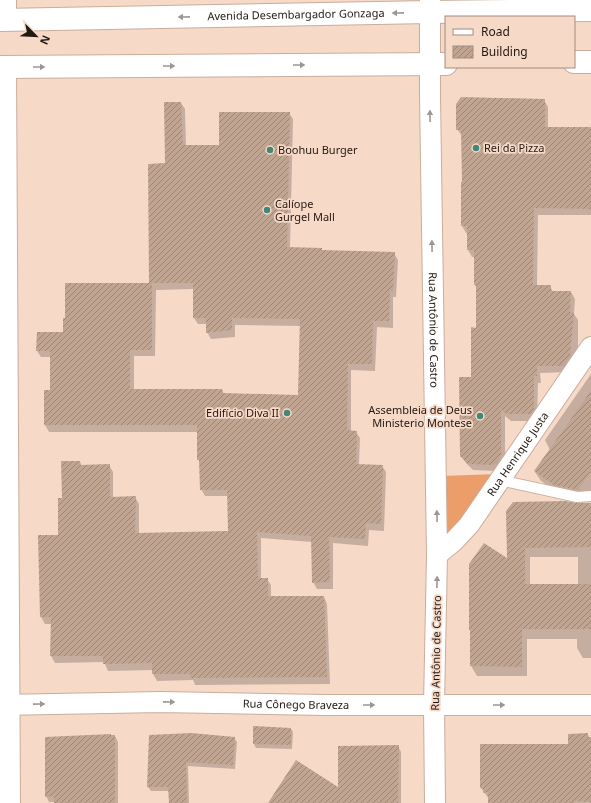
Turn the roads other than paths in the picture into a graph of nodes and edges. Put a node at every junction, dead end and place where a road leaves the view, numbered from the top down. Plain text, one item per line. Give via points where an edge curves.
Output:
1 (430, 6) edge
2 (591, 10) edge
3 (4, 13) edge
4 (575, 62) edge
5 (591, 62) edge
6 (438, 64) edge
7 (3, 67) edge
8 (4, 233) edge
9 (591, 348) edge
10 (499, 480) junction
11 (591, 496) edge
12 (437, 555) junction
13 (5, 705) edge
14 (434, 705) junction
15 (591, 705) edge
16 (10, 803) edge
17 (435, 803) edge

1 - 2 main road, Avenida Desembargador Gonzaga
1 -> 3 main road, Avenida Desembargador Gonzaga
1 - 6 street, Rua Antônio de Castro
4 - 5 main road
7 -> 6 main road
12 -> 6 street, Rua Antônio de Castro
7 - 8 street
8 - 13 street
9 - 10 street, Rua Henrique Justa
10 - 11 lane via 577,497
10 - 12 street, Rua Henrique Justa via 468,525
14 -> 12 street, Rua Antônio de Castro
13 -> 14 street, Rua Cônego Braveza via 161,702
13 - 16 street
14 -> 15 street, Rua Cônego Braveza
14 - 17 street, Rua Antônio de Castro

